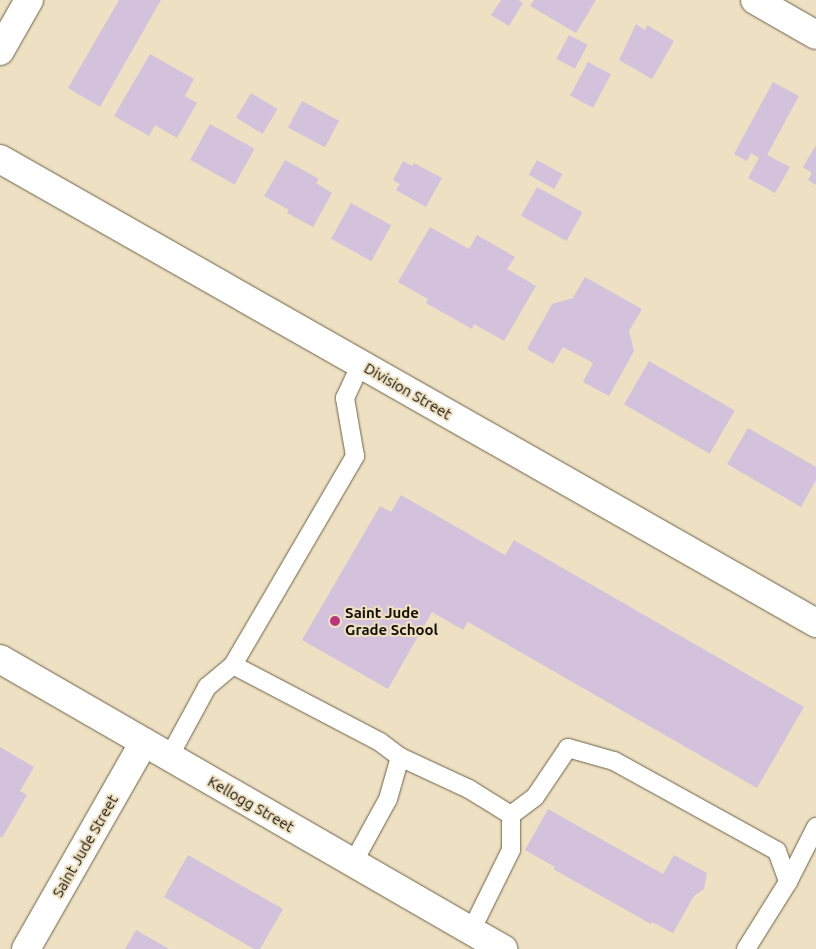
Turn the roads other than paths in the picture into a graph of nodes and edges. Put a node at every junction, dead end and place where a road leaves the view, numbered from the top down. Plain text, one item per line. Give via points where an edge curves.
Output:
1 (29, 0) edge
2 (755, 0) edge
3 (816, 35) edge
4 (0, 51) edge
5 (0, 160) edge
6 (361, 364) junction
7 (816, 624) edge
8 (0, 660) edge
9 (233, 665) junction
10 (144, 742) junction
11 (169, 757) junction
12 (400, 757) junction
13 (511, 815) junction
14 (816, 827) edge
15 (353, 863) junction
16 (788, 882) junction
17 (471, 931) junction
18 (26, 949) edge
19 (503, 949) edge
20 (746, 949) edge

1 - 4 street
2 - 3 street
5 - 6 street, Division Street
6 - 7 street, Division Street
6 - 9 lane via 345,398 355,456
8 - 10 street, Kellogg Street
9 - 11 lane via 207,687
9 - 12 lane via 380,742
10 - 11 street, Kellogg Street
10 - 18 street, Saint Jude Street
11 - 15 street, Kellogg Street
12 - 13 lane via 469,789
12 - 15 lane via 388,799
13 - 16 lane via 535,797 568,748 614,760 776,851
13 - 17 lane via 511,850
14 - 16 lane
15 - 17 street, Kellogg Street
16 - 20 lane
17 - 19 street, Kellogg Street

